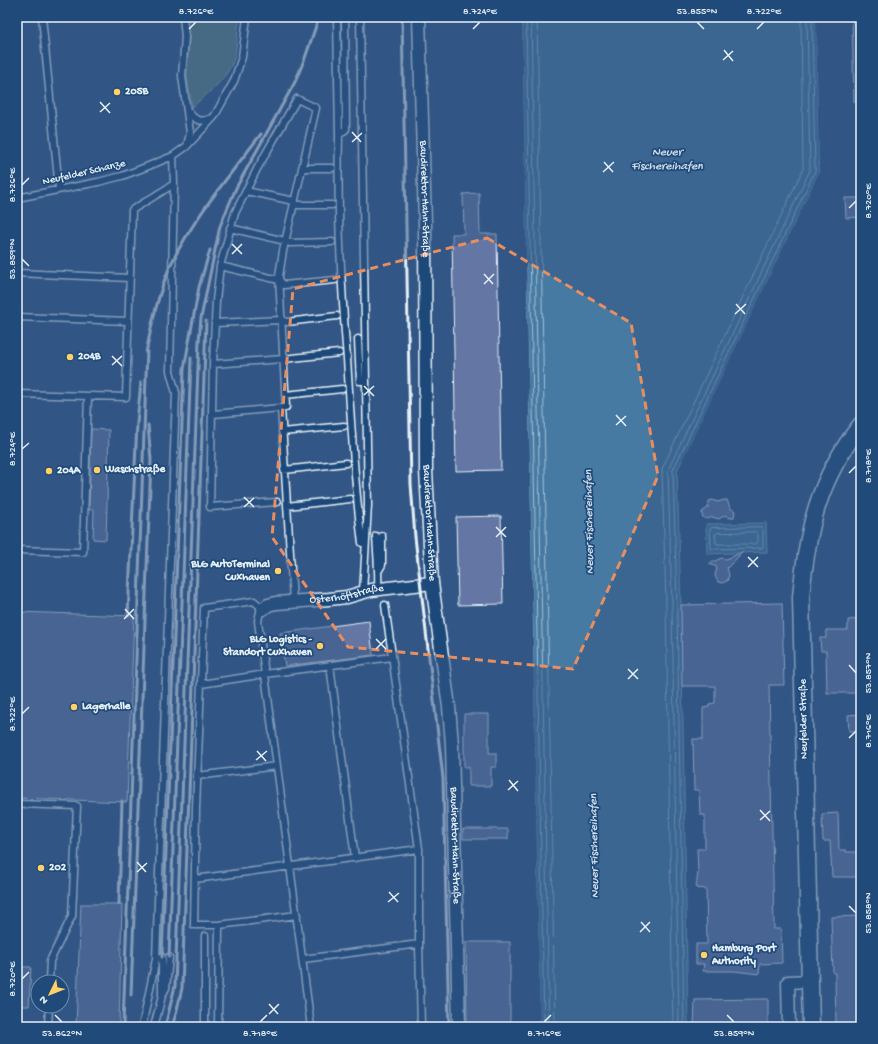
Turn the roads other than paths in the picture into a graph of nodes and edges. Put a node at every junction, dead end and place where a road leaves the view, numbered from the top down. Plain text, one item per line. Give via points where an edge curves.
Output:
1 (42, 17) edge
2 (183, 17) edge
3 (247, 17) edge
4 (337, 17) edge
5 (345, 17) edge
6 (360, 17) edge
7 (419, 17) edge
8 (187, 110) junction
9 (214, 117) junction
10 (339, 135) junction
11 (187, 146) junction
12 (173, 156) junction
13 (302, 168) junction
14 (332, 168) dead end
15 (174, 184) junction
16 (59, 189) junction
17 (246, 191) junction
18 (17, 198) edge
19 (294, 201) junction
20 (332, 205) dead end
21 (230, 228) junction
22 (285, 241) junction
23 (332, 242) dead end
24 (220, 266) junction
25 (17, 273) edge
26 (130, 278) junction
27 (279, 280) junction
28 (335, 280) dead end
29 (336, 316) dead end
30 (17, 317) edge
31 (281, 320) junction
32 (128, 321) junction
33 (215, 323) junction
34 (358, 339) dead end
35 (339, 353) dead end
36 (283, 359) junction
37 (213, 364) junction
38 (366, 381) junction
39 (342, 389) dead end
40 (17, 394) edge
41 (285, 395) junction
42 (88, 396) junction
43 (280, 408) junction
44 (213, 414) junction
45 (861, 425) edge
46 (344, 426) dead end
47 (282, 432) junction
48 (346, 463) dead end
49 (284, 470) junction
50 (350, 499) dead end
51 (277, 502) dead end
52 (287, 506) junction
53 (379, 536) dead end
54 (17, 550) edge
55 (364, 556) junction
56 (432, 583) junction
57 (378, 589) junction
58 (363, 592) junction
59 (293, 601) junction
60 (385, 605) dead end
61 (263, 609) junction
62 (392, 657) junction
63 (330, 665) junction
64 (265, 675) junction
65 (201, 684) junction
66 (277, 766) junction
67 (197, 776) junction
68 (17, 804) edge
69 (419, 849) junction
70 (355, 858) junction
71 (290, 866) junction
72 (195, 879) junction
73 (297, 916) junction
74 (219, 925) junction
75 (205, 936) dead end
76 (419, 944) junction
77 (162, 957) dead end
78 (169, 957) dead end
79 (303, 959) junction
80 (49, 974) edge
81 (809, 981) junction
82 (162, 996) junction
83 (49, 1014) edge
84 (48, 1027) edge
85 (142, 1027) edge
86 (154, 1027) edge
87 (205, 1027) edge
88 (218, 1027) edge
89 (311, 1027) edge
90 (421, 1027) edge
91 (459, 1027) edge
92 (789, 1027) edge
93 (811, 1027) edge

1 - 16 lane
2 - 8 lane via 185,32 182,76
3 - 9 lane, Neufelder Schanze via 242,57 234,80
4 - 10 lane
5 - 10 lane via 346,129
6 - 38 lane
7 - 56 street, Baudirektor-Hahn-Straße via 425,223 426,470
8 - 9 lane via 200,122
8 - 11 lane via 190,133
9 - 11 lane, Neufelder Schanze
10 - 55 lane via 341,276 355,491
11 - 12 lane, Neufelder Schanze
12 - 15 lane
12 - 16 lane, Neufelder Schanze via 122,176
13 - 14 lane
13 - 17 lane via 316,108 297,99
13 - 19 lane
15 - 26 lane via 132,210
15 - 85 lane via 170,371 176,392 157,935 156,959
16 - 18 lane, Neufelder Schanze
17 - 19 lane
17 - 21 lane
19 - 20 lane via 297,205
19 - 22 lane
21 - 22 lane
21 - 24 lane
22 - 23 lane
22 - 27 lane
24 - 27 lane
24 - 33 lane
25 - 26 lane
26 - 32 lane
27 - 28 lane via 284,285
27 - 31 lane
29 - 31 lane via 287,322
30 - 32 lane
31 - 33 lane
31 - 36 lane
32 - 42 lane via 126,398
33 - 37 lane
34 - 38 lane via 360,381
35 - 36 lane
36 - 37 lane
36 - 41 lane
37 - 44 lane
38 - 55 lane via 368,505
39 - 41 lane
40 - 42 lane
41 - 43 lane via 286,407
42 - 54 lane via 83,552
43 - 44 lane
43 - 47 lane
44 - 51 lane via 210,507
45 - 81 street, Neufelder Straße via 841,452 821,494 812,523 803,573 801,607
46 - 47 lane
47 - 49 lane
48 - 49 lane
49 - 52 lane
50 - 52 lane
52 - 59 lane
53 - 57 lane via 382,565 379,570
55 - 58 lane
56 - 57 street, Osterhöftstraße
56 - 91 street, Baudirektor-Hahn-Straße via 452,744
57 - 58 street, Osterhöftstraße
58 - 59 street, Osterhöftstraße via 347,597
59 - 61 street, Osterhöftstraße via 268,605
60 - 62 lane
61 - 64 lane via 258,621
61 - 65 lane via 254,602 204,608
62 - 63 lane
62 - 69 lane
63 - 64 lane
63 - 70 lane
64 - 65 lane
64 - 66 lane
65 - 67 lane
66 - 67 lane
66 - 71 lane
67 - 72 lane
68 - 80 lane via 77,806 72,916 50,961
69 - 70 lane
69 - 76 lane
70 - 71 lane
71 - 72 lane
71 - 73 lane
72 - 74 lane via 194,925
73 - 74 lane
73 - 79 lane
74 - 88 lane
75 - 87 lane
76 - 79 lane
76 - 90 lane
77 - 82 lane
78 - 82 lane via 166,988
79 - 89 lane
81 - 92 street via 788,982
81 - 93 street, Neufelder Straße
82 - 86 lane
83 - 84 lane

